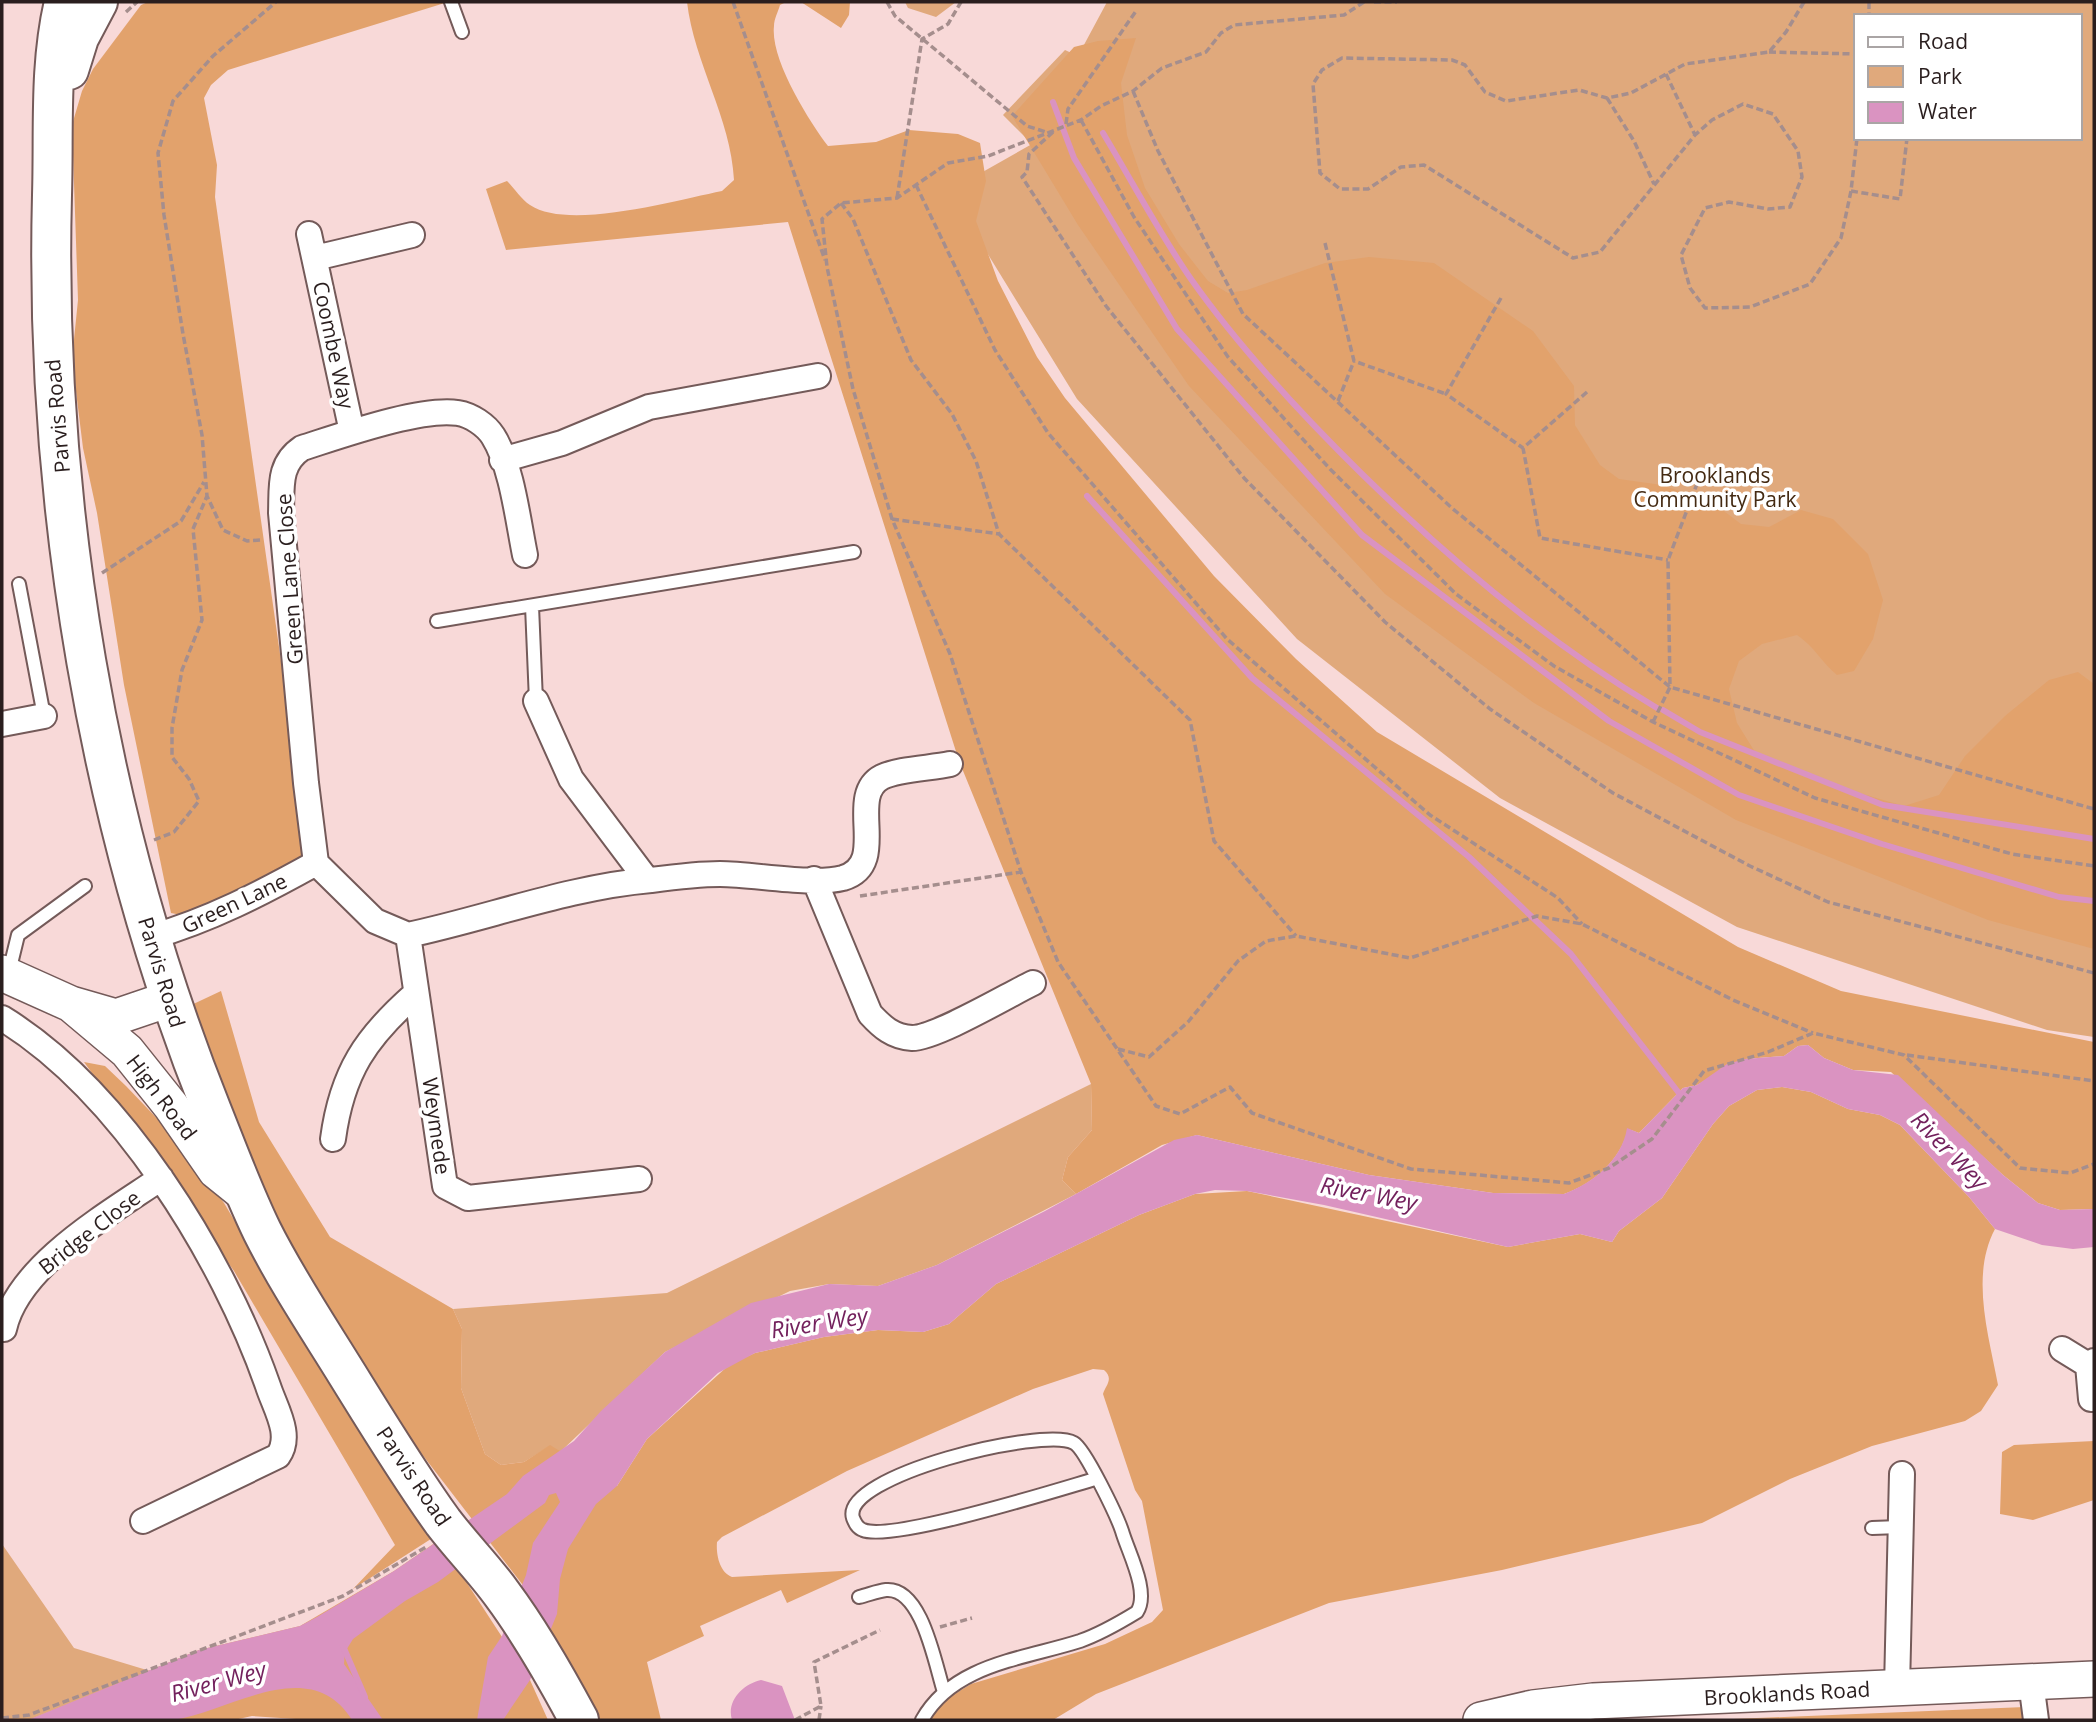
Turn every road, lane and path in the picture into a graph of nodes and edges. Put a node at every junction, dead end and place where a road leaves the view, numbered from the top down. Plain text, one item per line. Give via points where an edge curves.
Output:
1 (64, 2) edge
2 (98, 2) edge
3 (276, 2) edge
4 (451, 2) edge
5 (733, 2) edge
6 (887, 2) edge
7 (961, 2) edge
8 (1364, 2) edge
9 (1374, 2) edge
10 (1397, 2) edge
11 (1804, 2) edge
12 (1136, 11) dead end
13 (462, 32) dead end
14 (922, 39) junction
15 (1769, 51) junction
16 (1854, 54) edge
17 (1666, 74) junction
18 (1133, 91) junction
19 (1607, 98) junction
20 (1080, 120) junction
21 (54, 121) junction
22 (1066, 124) junction
23 (1055, 131) junction
24 (1695, 135) junction
25 (1857, 140) edge
26 (1907, 140) edge
27 (1654, 184) junction
28 (916, 185) junction
29 (1851, 191) junction
30 (897, 198) junction
31 (841, 203) junction
32 (309, 234) dead end
33 (412, 235) dead end
34 (1325, 243) dead end
35 (315, 258) junction
36 (827, 267) junction
37 (1501, 298) dead end
38 (1354, 361) junction
39 (818, 376) dead end
40 (1587, 392) dead end
41 (1446, 394) junction
42 (1338, 402) junction
43 (352, 432) junction
44 (1523, 448) junction
45 (502, 460) junction
46 (1700, 476) dead end
47 (205, 480) junction
48 (207, 496) junction
49 (892, 519) junction
50 (999, 534) junction
51 (283, 538) junction
52 (853, 552) dead end
53 (525, 555) dead end
54 (1668, 560) junction
55 (99, 575) dead end
56 (19, 584) dead end
57 (532, 606) junction
58 (437, 621) dead end
59 (1671, 687) junction
60 (536, 701) joint
61 (44, 716) joint
62 (1653, 722) junction
63 (2, 724) edge
64 (950, 764) dead end
65 (2094, 810) edge
66 (127, 853) junction
67 (316, 863) junction
68 (2094, 866) edge
69 (1021, 872) junction
70 (647, 880) junction
71 (85, 886) dead end
72 (819, 890) junction
73 (1582, 924) junction
74 (408, 935) junction
75 (1296, 936) junction
76 (151, 937) junction
77 (2094, 973) edge
78 (5, 975) edge
79 (1033, 983) dead end
80 (415, 994) junction
81 (169, 999) junction
82 (71, 1004) junction
83 (2, 1018) edge
84 (1813, 1033) junction
85 (1116, 1049) junction
86 (1905, 1055) junction
87 (2094, 1081) edge
88 (333, 1139) dead end
89 (2094, 1164) edge
90 (161, 1178) junction
91 (639, 1179) dead end
92 (247, 1196) junction
93 (4, 1329) dead end
94 (2062, 1349) dead end
95 (2091, 1363) edge
96 (2091, 1399) dead end
97 (1902, 1474) dead end
98 (1095, 1479) junction
99 (142, 1521) dead end
100 (436, 1525) junction
101 (1900, 1527) junction
102 (1872, 1528) dead end
103 (859, 1597) dead end
104 (972, 1618) dead end
105 (880, 1630) dead end
106 (925, 1632) junction
107 (2094, 1679) edge
108 (2031, 1682) junction
109 (1897, 1688) junction
110 (944, 1692) junction
111 (821, 1706) junction
112 (2, 1718) edge
113 (579, 1720) edge
114 (795, 1720) edge
115 (819, 1720) edge
116 (922, 1720) edge
117 (1481, 1720) edge
118 (2036, 1720) edge

1 - 21 main road, Parvis Road via 54,60
2 - 21 main road, Parvis Road via 79,38
3 - 47 path via 213,56 173,101 158,153
4 - 13 lane
5 - 36 path
6 - 14 path via 895,16
7 - 14 path via 947,24
8 - 18 path via 1344,15 1234,25 1206,52 1162,68
9 - 10 path
11 - 15 path
12 - 22 path via 1068,109
14 - 23 path via 1027,126 1042,133
14 - 30 path
15 - 16 path
15 - 17 path via 1685,64
17 - 19 path via 1631,93
17 - 24 path
18 - 20 path
18 - 42 path via 1158,151 1243,314
19 - 27 path
19 - 27 path via 1579,90 1506,101 1485,92 1465,65 1452,60 1342,58 1322,70 1312,84 1320,173 1340,189 1368,189 1401,167 1424,166 1573,258 1600,252
20 - 22 path
20 - 62 path via 1134,217 1228,357 1330,469 1456,594 1554,666
21 - 66 main road, Parvis Road via 49,297 55,410 83,639
22 - 23 path
23 - 28 path via 988,156 948,163
23 - 77 path via 1029,154 1027,173 1021,177 1106,306 1244,478 1385,622 1490,709 1614,793 1828,902
24 - 27 path
24 - 29 path via 1743,104 1773,114 1798,151 1802,177 1790,207 1768,209 1729,202 1705,208 1681,255 1690,288 1705,308 1750,307 1810,284 1841,238
25 - 29 path
26 - 29 path via 1900,199
28 - 30 path
28 - 73 path via 995,351 1048,433 1227,639 1430,815 1558,898
30 - 31 path
31 - 36 path via 822,219
31 - 50 path via 853,219 911,360 952,414 976,461
32 - 35 street, Coombe Way
33 - 35 street, Coombe Way
34 - 38 path
35 - 43 street, Coombe Way
36 - 49 path via 853,388
37 - 41 path
38 - 41 path
38 - 42 path
39 - 45 street via 649,407 562,443
40 - 44 path
41 - 44 path
42 - 59 path via 1453,509
43 - 45 street, Green Lane Close via 433,413 459,413 477,420 493,436
43 - 51 street, Green Lane Close via 302,448 289,457 282,473
44 - 54 path via 1540,538
45 - 53 street, Green Lane Close
46 - 54 path
47 - 48 path
47 - 55 path via 181,521
48 - 51 path via 223,530 247,541
48 - 66 path via 193,528 202,620 182,670 172,728 172,757 199,801 174,832
49 - 50 path
49 - 69 path via 950,654
50 - 75 path via 1191,720 1214,841
51 - 67 street, Green Lane Close
52 - 57 lane
54 - 59 path
56 - 61 lane
57 - 58 lane
57 - 60 lane
59 - 62 path
59 - 65 path
60 - 70 street via 571,779
61 - 63 street
62 - 68 path via 1815,798 2012,853
64 - 72 street via 883,777 871,786 862,864
66 - 76 main road, Parvis Road
67 - 74 street via 375,921
67 - 76 street, Green Lane via 226,911
69 - 72 path
69 - 85 path via 1058,962
70 - 72 street via 719,874
70 - 74 street
71 - 78 lane via 18,935
72 - 79 street via 870,1014 885,1031 913,1038
73 - 75 path via 1535,917 1410,958
73 - 84 path via 1733,1000
74 - 80 street, Weymede
75 - 85 path via 1266,942 1238,961 1188,1022 1149,1057
76 - 81 main road, Parvis Road
78 - 82 main road, High Road
80 - 88 street via 360,1051 337,1110
80 - 91 street, Weymede via 445,1186 468,1198
81 - 82 main road, High Road via 116,1017
81 - 92 main road, Parvis Road
82 - 92 main road, High Road via 127,1051 216,1171
83 - 90 street via 54,1057 90,1093
84 - 85 path via 1768,1052 1704,1070 1651,1139 1609,1168 1569,1184 1410,1169 1252,1113 1230,1087 1180,1114 1156,1106
84 - 86 path
86 - 87 path
86 - 89 path via 2020,1168 2070,1173
90 - 93 street, Bridge Close via 46,1262 16,1298
90 - 99 street via 215,1267 262,1368 285,1435 278,1456
92 - 100 main road, Parvis Road via 294,1289
94 - 95 street
95 - 96 street
97 - 101 street
98 - 98 lane via 1074,1442 1027,1441 883,1480 863,1493 852,1514 863,1531 880,1532 945,1520
98 - 110 lane via 1115,1509 1142,1594 1137,1612 1082,1640 971,1673
100 - 112 path via 343,1596 29,1715
100 - 113 main road, Parvis Road via 503,1595
101 - 102 lane
101 - 109 street
103 - 106 lane via 888,1589 909,1598
104 - 106 path
105 - 111 path via 814,1662
106 - 110 lane
107 - 108 main road, Brooklands Road
108 - 109 main road, Brooklands Road
108 - 118 street
109 - 117 main road, Brooklands Road via 1593,1701
110 - 116 lane via 933,1700
111 - 114 path
111 - 115 path

